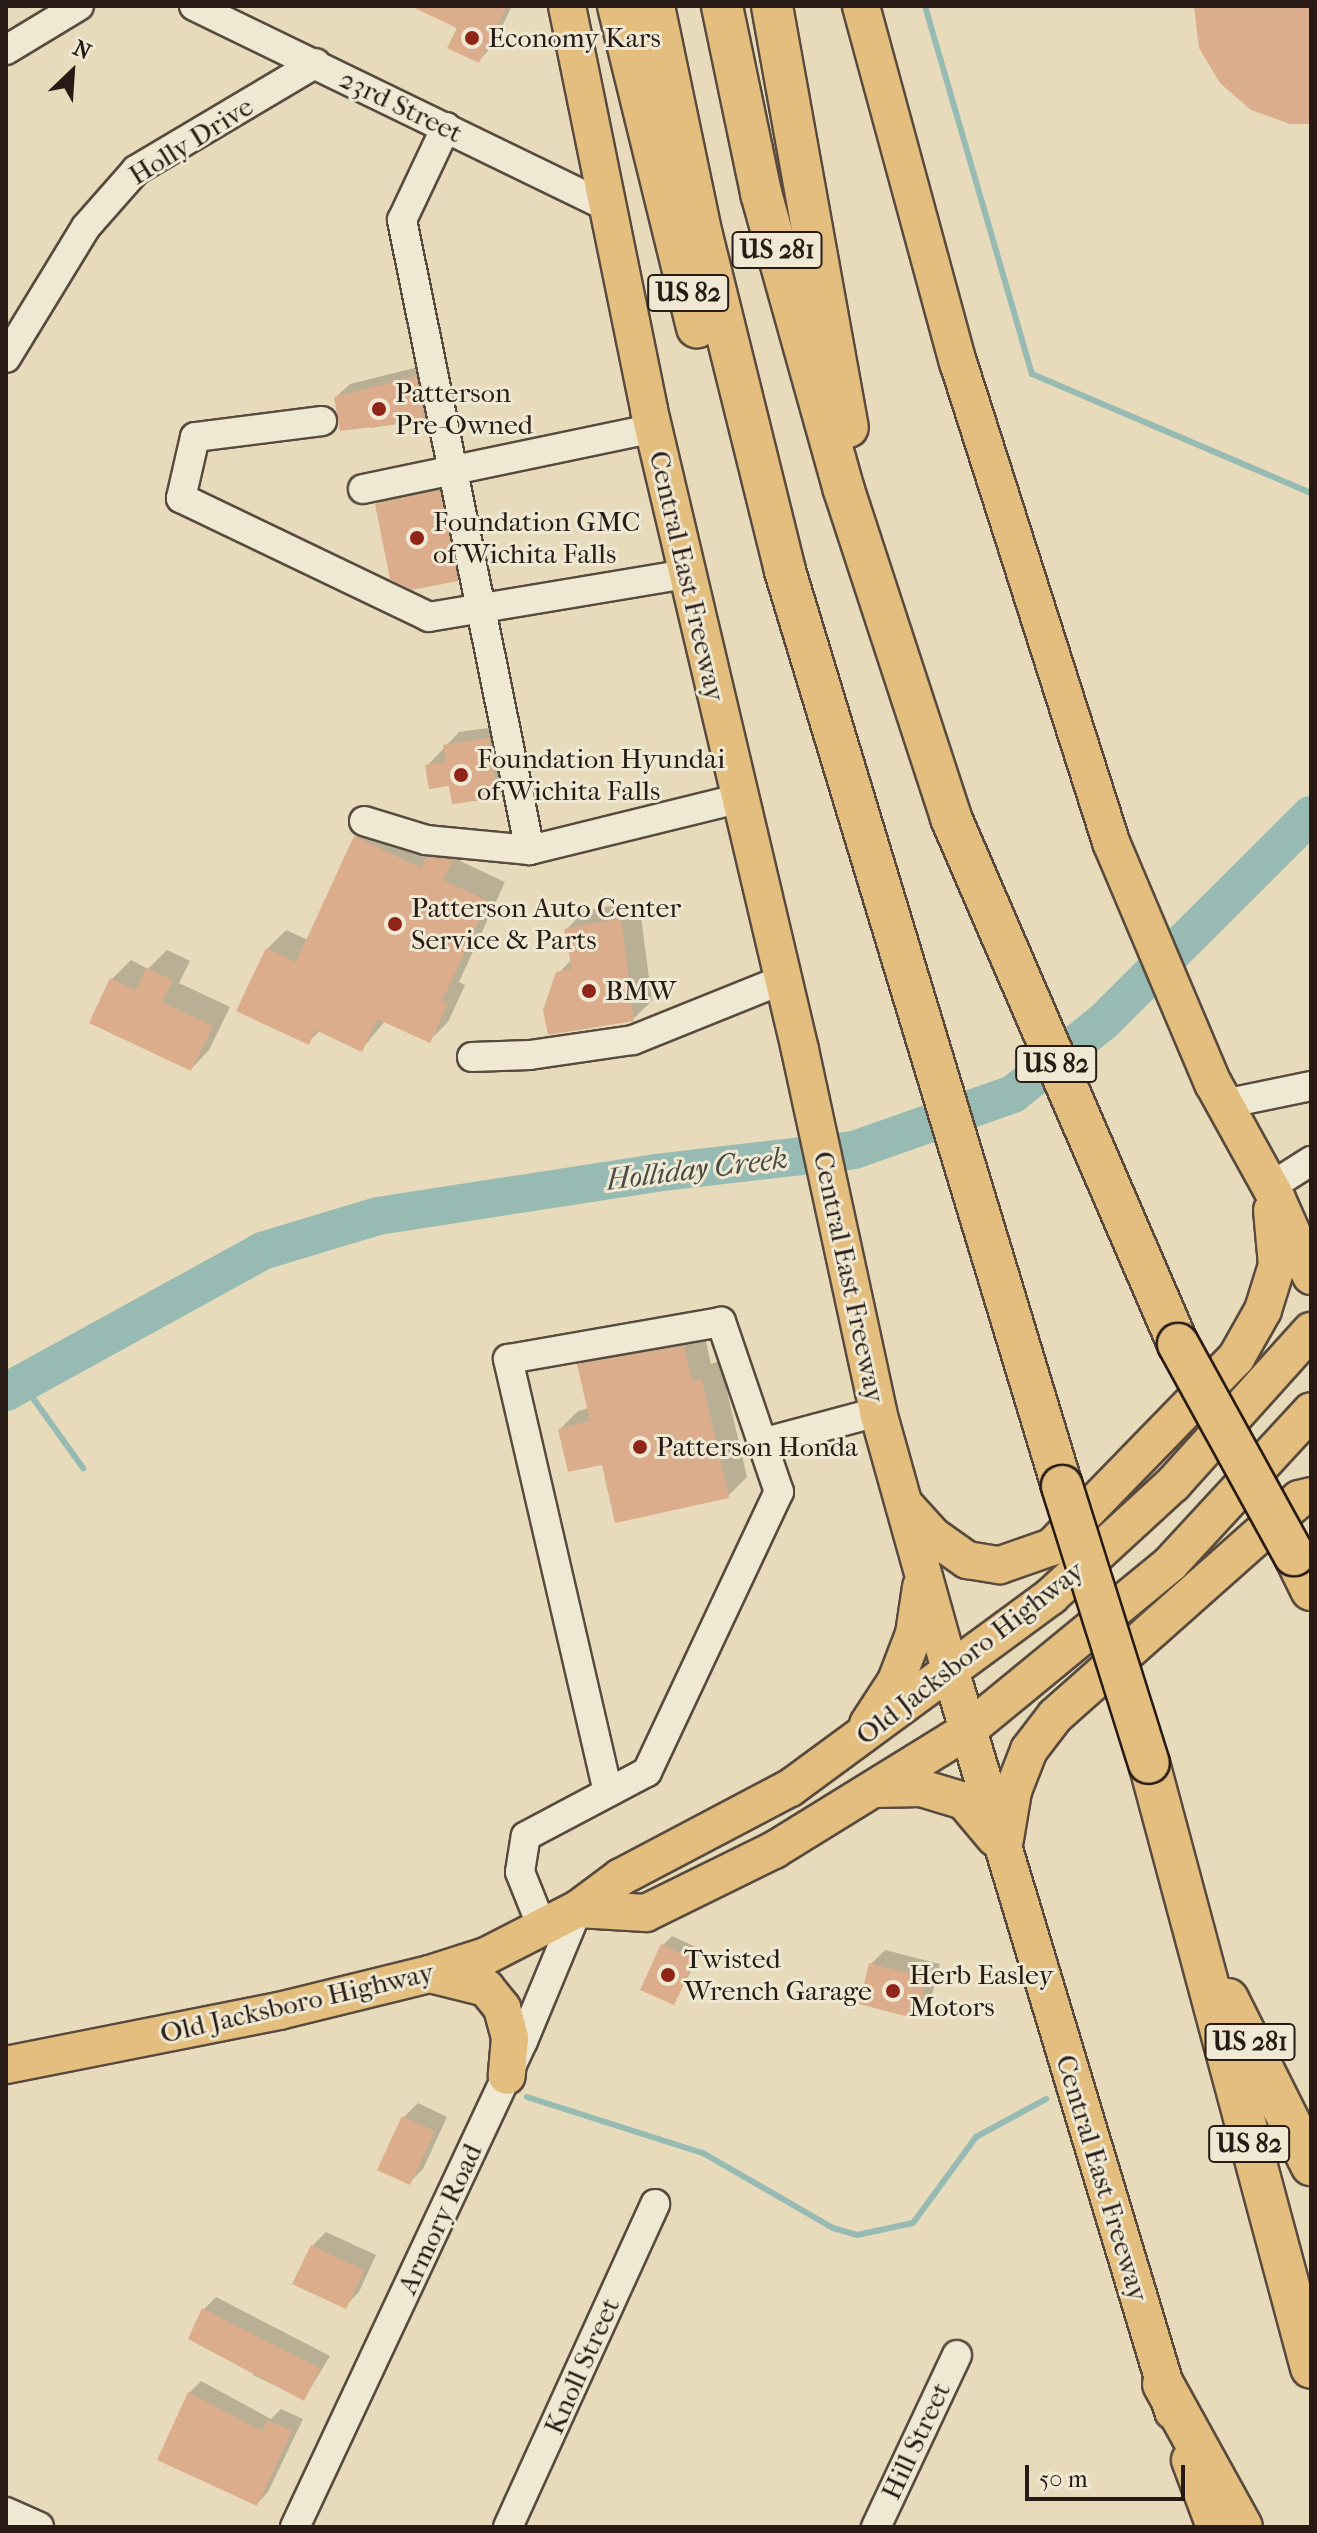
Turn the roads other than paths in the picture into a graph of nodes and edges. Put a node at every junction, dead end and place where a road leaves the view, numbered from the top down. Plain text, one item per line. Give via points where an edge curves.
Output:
1 (79, 6) edge
2 (194, 6) edge
3 (567, 6) edge
4 (608, 6) edge
5 (618, 6) edge
6 (654, 6) edge
7 (722, 6) edge
8 (772, 6) edge
9 (861, 6) edge
10 (6, 50) edge
11 (316, 63) junction
12 (632, 81) junction
13 (446, 127) junction
14 (608, 207) junction
15 (6, 358) edge
16 (322, 421) dead end
17 (654, 428) junction
18 (453, 470) junction
19 (363, 489) dead end
20 (844, 490) junction
21 (785, 571) junction
22 (687, 574) junction
23 (483, 608) junction
24 (738, 799) junction
25 (364, 821) dead end
26 (530, 850) junction
27 (780, 981) junction
28 (472, 1057) dead end
29 (1311, 1086) edge
30 (1219, 1093) junction
31 (1311, 1161) edge
32 (1274, 1195) junction
33 (1311, 1228) edge
34 (1311, 1276) edge
35 (1311, 1331) edge
36 (1311, 1411) edge
37 (878, 1412) junction
38 (762, 1443) junction
39 (1311, 1496) edge
40 (904, 1504) junction
41 (923, 1573) junction
42 (1305, 1575) edge
43 (951, 1673) junction
44 (968, 1730) junction
45 (857, 1741) junction
46 (876, 1789) junction
47 (608, 1791) junction
48 (1004, 1848) junction
49 (578, 1909) junction
50 (1188, 1920) junction
51 (542, 1927) junction
52 (430, 1974) junction
53 (6, 2065) edge
54 (507, 2076) junction
55 (1311, 2165) edge
56 (655, 2204) dead end
57 (957, 2355) dead end
58 (1311, 2368) edge
59 (1163, 2384) junction
60 (6, 2512) edge
61 (39, 2527) edge
62 (295, 2527) edge
63 (508, 2527) edge
64 (876, 2527) edge
65 (1215, 2527) edge
66 (1242, 2527) edge

1 - 10 street
2 - 11 street, 23rd Street
3 - 14 main road, Central East Freeway
4 - 12 highway
5 - 12 highway, US 82
6 - 21 highway, US 281 via 702,235
7 - 20 highway, US 281 via 761,193
8 - 20 highway, US 82 via 848,414
9 - 30 main road via 958,362 1111,842
11 - 13 street, 23rd Street
11 - 15 street, Holly Drive via 136,170 86,227
12 - 21 highway, US 82 via 698,330
13 - 14 street, 23rd Street
13 - 18 street via 402,220
14 - 17 main road, Central East Freeway
16 - 23 street via 195,437 181,498 429,617
17 - 18 street
17 - 22 main road, Central East Freeway
18 - 19 street
18 - 23 street
20 - 42 highway, US 82, bridge via 951,818 1178,1344
21 - 50 highway, US 82, bridge via 1149,1763
22 - 23 street
22 - 24 main road, Central East Freeway
23 - 26 street
24 - 26 street
24 - 27 main road, Central East Freeway
25 - 26 street via 426,840
27 - 28 street via 633,1040 530,1055
27 - 37 main road, Central East Freeway via 800,1050
29 - 30 street
30 - 32 main road
31 - 32 street
32 - 33 main road
32 - 34 main road
32 - 40 main road via 1277,1265 1263,1310 1236,1358 1052,1547 1000,1565 967,1560 933,1536
35 - 43 main road, Old Jacksboro Highway via 1173,1484 1051,1596
36 - 44 main road, Old Jacksboro Highway via 1170,1564
37 - 38 street
37 - 40 main road, Central East Freeway
38 - 47 street via 779,1492 647,1772
38 - 47 street via 721,1322 508,1359
39 - 48 main road via 1299,1499 1055,1716 1029,1750 1013,1791
40 - 41 main road, Central East Freeway
41 - 43 main road, Central East Freeway
41 - 45 main road via 914,1634 896,1681
43 - 44 main road, Central East Freeway
43 - 45 main road, Old Jacksboro Highway
44 - 46 main road, Old Jacksboro Highway
44 - 48 main road, Central East Freeway
45 - 49 main road, Old Jacksboro Highway via 790,1788 621,1877
46 - 48 main road via 921,1788 964,1801
46 - 49 main road, Old Jacksboro Highway via 774,1850 646,1913
47 - 51 street via 526,1836 520,1872
48 - 59 main road, Central East Freeway
49 - 51 main road, Old Jacksboro Highway
49 - 54 street, Armory Road
50 - 55 highway, US 281
50 - 58 highway, US 82
51 - 52 main road, Old Jacksboro Highway via 486,1956
52 - 53 main road, Old Jacksboro Highway via 279,2011
52 - 54 main road via 486,1988 502,2008 510,2038
54 - 62 street, Armory Road
56 - 63 street, Knoll Street
57 - 64 street, Hill Street
59 - 65 main road, Central East Freeway
59 - 66 highway
60 - 61 street

